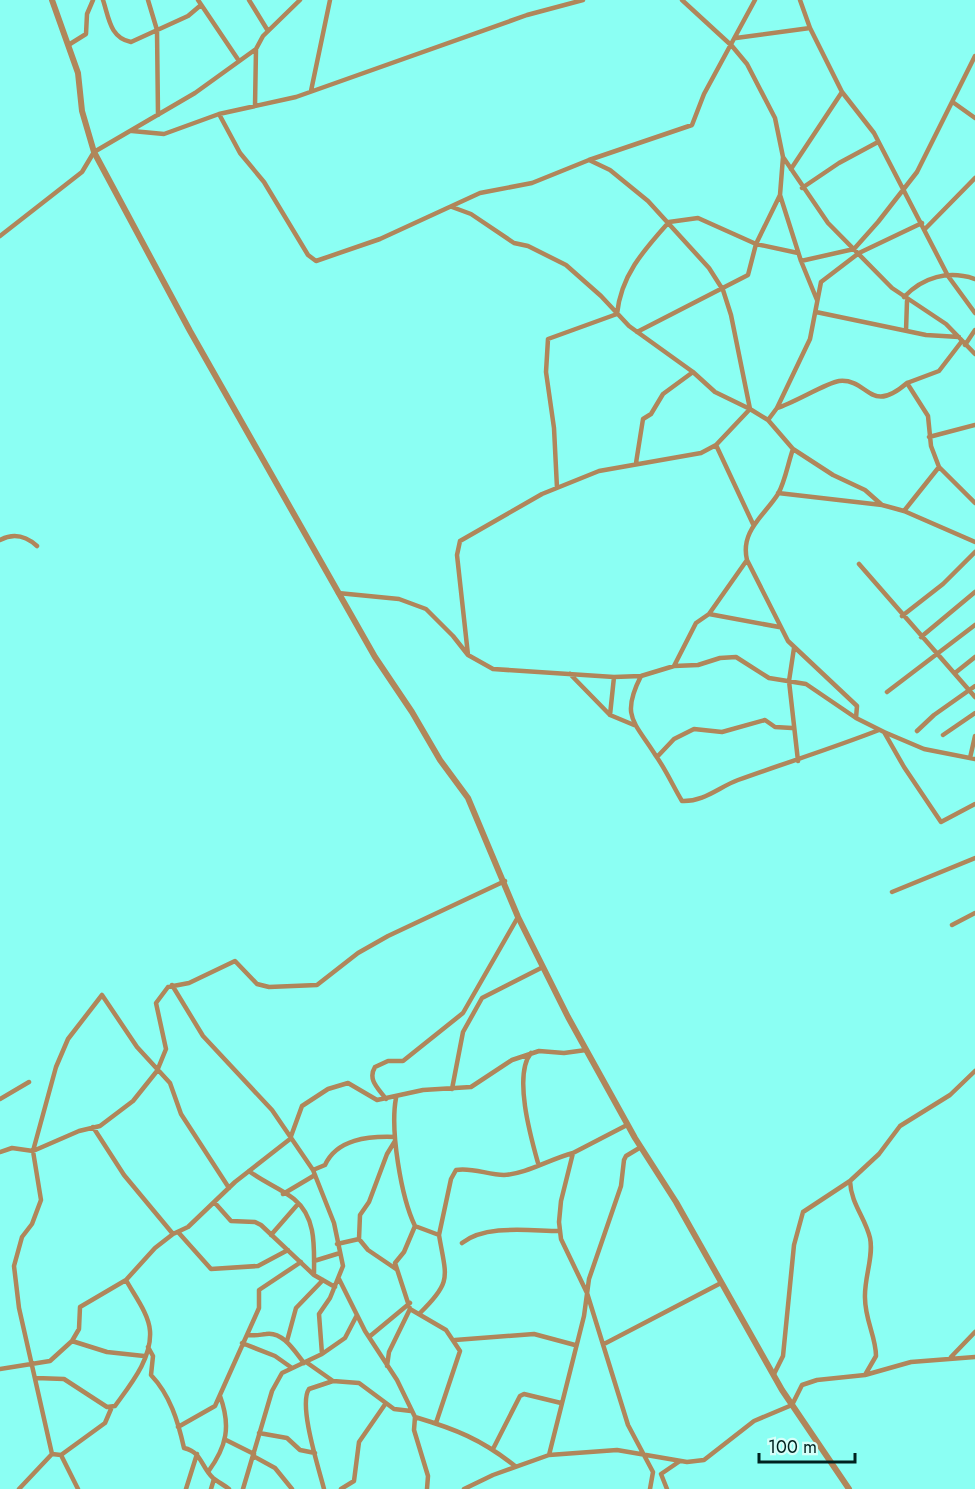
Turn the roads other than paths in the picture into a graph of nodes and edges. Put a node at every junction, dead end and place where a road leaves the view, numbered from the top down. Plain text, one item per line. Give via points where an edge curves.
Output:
1 (52, 0) edge
2 (93, 0) edge
3 (103, 0) edge
4 (147, 0) edge
5 (249, 0) edge
6 (300, 0) edge
7 (330, 0) edge
8 (583, 0) edge
9 (682, 0) edge
10 (755, 0) edge
11 (800, 0) edge
12 (200, 2) edge
13 (810, 27) junction
14 (157, 30) junction
15 (268, 31) junction
16 (736, 38) junction
17 (70, 44) junction
18 (732, 46) junction
19 (256, 49) junction
20 (975, 56) edge
21 (240, 61) junction
22 (311, 92) junction
23 (842, 92) junction
24 (954, 103) junction
25 (255, 106) junction
26 (219, 114) junction
27 (158, 115) junction
28 (975, 118) edge
29 (132, 131) junction
30 (878, 142) junction
31 (94, 152) junction
32 (783, 158) junction
33 (590, 160) junction
34 (790, 169) junction
35 (975, 178) edge
36 (802, 188) junction
37 (903, 192) junction
38 (780, 195) junction
39 (452, 207) junction
40 (669, 222) junction
41 (922, 223) junction
42 (925, 229) junction
43 (0, 236) edge
44 (756, 244) junction
45 (854, 249) junction
46 (798, 253) junction
47 (859, 253) junction
48 (801, 261) junction
49 (948, 276) junction
50 (975, 279) edge
51 (723, 290) junction
52 (905, 299) junction
53 (818, 302) junction
54 (816, 312) junction
55 (975, 313) edge
56 (617, 314) junction
57 (975, 330) edge
58 (906, 331) junction
59 (637, 332) junction
60 (962, 341) junction
61 (975, 354) edge
62 (693, 372) junction
63 (907, 383) junction
64 (777, 408) junction
65 (750, 409) junction
66 (768, 420) junction
67 (975, 425) edge
68 (929, 436) junction
69 (716, 445) junction
70 (793, 449) junction
71 (636, 463) junction
72 (939, 467) junction
73 (557, 488) junction
74 (778, 493) junction
75 (975, 503) edge
76 (882, 505) junction
77 (904, 511) junction
78 (753, 524) junction
79 (0, 540) edge
80 (975, 542) edge
81 (37, 546) dead end
82 (975, 552) edge
83 (747, 560) junction
84 (859, 564) dead end
85 (975, 592) edge
86 (338, 593) junction
87 (709, 614) junction
88 (902, 616) junction
89 (975, 625) edge
90 (779, 627) junction
91 (921, 637) junction
92 (794, 648) junction
93 (937, 655) junction
94 (468, 656) junction
95 (975, 657) edge
96 (674, 666) junction
97 (955, 673) junction
98 (570, 674) junction
99 (641, 676) junction
100 (614, 677) junction
101 (789, 681) junction
102 (975, 686) edge
103 (970, 690) junction
104 (887, 692) dead end
105 (975, 697) edge
106 (975, 713) edge
107 (610, 715) junction
108 (856, 718) junction
109 (634, 725) junction
110 (792, 728) junction
111 (917, 730) dead end
112 (882, 731) junction
113 (943, 735) dead end
114 (975, 736) edge
115 (657, 757) junction
116 (972, 759) edge
117 (798, 761) junction
118 (975, 804) edge
119 (975, 858) edge
120 (505, 881) junction
121 (892, 892) dead end
122 (975, 913) edge
123 (518, 917) junction
124 (952, 925) dead end
125 (543, 967) junction
126 (172, 985) junction
127 (586, 1050) junction
128 (531, 1053) junction
129 (157, 1071) junction
130 (975, 1071) edge
131 (29, 1082) dead end
132 (452, 1089) junction
133 (396, 1098) junction
134 (0, 1099) edge
135 (386, 1099) junction
136 (627, 1125) junction
137 (93, 1127) junction
138 (290, 1138) junction
139 (395, 1139) junction
140 (642, 1147) junction
141 (33, 1151) junction
142 (0, 1152) edge
143 (573, 1153) junction
144 (538, 1163) junction
145 (249, 1171) junction
146 (314, 1173) junction
147 (850, 1181) junction
148 (229, 1188) junction
149 (283, 1194) junction
150 (215, 1203) junction
151 (298, 1204) junction
152 (415, 1226) junction
153 (559, 1231) junction
154 (176, 1233) junction
155 (271, 1235) junction
156 (440, 1235) junction
157 (359, 1239) junction
158 (462, 1243) dead end
159 (338, 1244) junction
160 (288, 1250) junction
161 (340, 1253) junction
162 (314, 1261) junction
163 (301, 1262) junction
164 (396, 1269) junction
165 (314, 1275) junction
166 (339, 1279) junction
167 (126, 1280) junction
168 (323, 1280) junction
169 (722, 1283) junction
170 (335, 1287) junction
171 (587, 1293) junction
172 (410, 1306) junction
173 (420, 1313) junction
174 (357, 1315) junction
175 (975, 1332) edge
176 (247, 1335) junction
177 (369, 1337) junction
178 (455, 1340) junction
179 (72, 1341) junction
180 (287, 1341) junction
181 (242, 1343) junction
182 (604, 1344) junction
183 (575, 1345) junction
184 (148, 1347) junction
185 (322, 1354) junction
186 (144, 1356) junction
187 (975, 1357) edge
188 (951, 1358) junction
189 (32, 1362) junction
190 (305, 1362) junction
191 (387, 1366) junction
192 (292, 1368) junction
193 (0, 1369) edge
194 (774, 1374) junction
195 (865, 1375) junction
196 (36, 1378) junction
197 (333, 1381) junction
198 (220, 1396) junction
199 (386, 1403) junction
200 (561, 1403) junction
201 (792, 1404) junction
202 (111, 1408) junction
203 (411, 1411) junction
204 (415, 1417) junction
205 (436, 1423) junction
206 (178, 1427) junction
207 (259, 1433) junction
208 (226, 1440) junction
209 (493, 1449) junction
210 (315, 1453) junction
211 (645, 1453) junction
212 (52, 1454) junction
213 (197, 1454) junction
214 (61, 1455) junction
215 (253, 1455) junction
216 (549, 1455) junction
217 (680, 1461) junction
218 (515, 1466) junction
219 (208, 1472) junction
220 (214, 1479) junction
221 (19, 1489) edge
222 (78, 1489) edge
223 (186, 1489) edge
224 (212, 1489) edge
225 (230, 1489) edge
226 (243, 1489) edge
227 (292, 1489) edge
228 (324, 1489) edge
229 (341, 1489) edge
230 (427, 1489) edge
231 (464, 1489) edge
232 (650, 1489) edge
233 (667, 1489) edge
234 (849, 1489) edge

1 - 17 street
2 - 17 street via 87,14 86,34
3 - 14 street via 114,33 122,40 131,42
4 - 14 street
5 - 15 street
6 - 15 street
7 - 22 street
8 - 22 street via 527,15
9 - 18 street
10 - 16 street
11 - 13 street
12 - 14 street via 188,16
12 - 21 street
13 - 16 street
13 - 23 street
14 - 27 street
15 - 19 street
16 - 18 street
17 - 31 street
18 - 32 street via 769,104
18 - 33 street via 692,125
19 - 21 street
19 - 25 street
20 - 24 street
21 - 27 street
22 - 25 street
23 - 30 street
23 - 34 street
24 - 28 street
24 - 37 street
25 - 26 street
26 - 29 street via 164,134
26 - 39 street via 240,153 264,182 313,260 363,246
27 - 29 street
29 - 31 street
30 - 36 street
30 - 37 street
31 - 43 street via 82,172
31 - 86 street via 221,388
32 - 34 street
32 - 38 street
33 - 39 street via 532,183 480,193
33 - 40 street via 609,170
34 - 36 street
35 - 42 street
36 - 45 street
37 - 41 street
37 - 45 street
38 - 44 street
38 - 46 street
39 - 56 street via 471,214 514,243 561,262
40 - 44 street via 698,218
40 - 51 street via 704,261
40 - 56 street via 630,270 619,295
41 - 42 street
41 - 47 street
42 - 49 street
44 - 46 street
44 - 51 street via 748,275
45 - 47 street
45 - 48 street
46 - 48 street
47 - 52 street
47 - 53 street via 821,282
48 - 53 street
49 - 50 street
49 - 52 street via 921,282
49 - 55 street
51 - 59 street
51 - 65 street
52 - 58 street
52 - 60 street via 946,324
53 - 54 street
54 - 58 street
54 - 64 street via 810,339
56 - 59 street
56 - 73 street via 547,342
57 - 60 street
58 - 60 street
59 - 62 street
60 - 61 street
60 - 63 street via 939,371
62 - 65 street via 715,392
62 - 71 street via 663,394 651,414 643,419
63 - 64 street via 891,395 880,397 837,381
63 - 68 street via 928,416
64 - 66 street
65 - 66 street
65 - 69 street
66 - 70 street
67 - 68 street
68 - 72 street
69 - 71 street via 677,459
69 - 78 street
70 - 74 street
70 - 76 street via 832,475 865,490
71 - 73 street via 598,471
72 - 75 street
72 - 77 street
73 - 94 street via 459,543
74 - 76 street
74 - 78 street
76 - 77 street
77 - 80 street
78 - 83 street via 745,547
79 - 81 street via 13,536 28,538
82 - 88 street
83 - 87 street
83 - 90 street
84 - 88 street
85 - 91 street
86 - 94 street via 399,599 426,609
86 - 120 street via 440,760 468,798
87 - 90 street
87 - 96 street via 696,623
88 - 91 street
89 - 93 street
90 - 92 street
91 - 93 street
92 - 101 street
92 - 108 street via 857,706
93 - 97 street
93 - 104 street
94 - 98 street via 493,669
95 - 97 street
96 - 99 street
96 - 101 street via 698,665 733,656 768,678
97 - 103 street
98 - 100 street
98 - 107 street
99 - 100 street
99 - 109 street via 631,698
100 - 107 street
101 - 108 street via 806,684
101 - 110 street
102 - 103 street
103 - 105 street
103 - 111 street
106 - 113 street
107 - 109 street
108 - 112 street
109 - 115 street
110 - 115 street via 775,727 765,720 722,732 694,729 674,739
110 - 117 street
112 - 116 street via 924,749
112 - 117 street
112 - 118 street via 941,822
114 - 116 street
115 - 117 street via 682,801 715,793
119 - 121 street
120 - 123 street
120 - 126 street via 388,936 358,953 317,985 257,984 235,961 189,983
122 - 124 street
123 - 125 street
123 - 135 street via 463,1013 403,1061 388,1061 375,1067 374,1083
125 - 127 street
125 - 132 street via 482,998 463,1032
126 - 129 street via 156,1003 166,1049
126 - 138 street via 203,1036 272,1110
127 - 128 street
127 - 136 street
128 - 132 street via 508,1062 473,1087
128 - 144 street via 524,1066 524,1093
129 - 137 street via 133,1101
129 - 141 street via 102,995 68,1039 56,1067
129 - 148 street via 170,1083 181,1114
130 - 147 street via 950,1095 900,1126 879,1154
131 - 134 street
132 - 133 street via 423,1090
133 - 135 street
133 - 139 street
135 - 138 street via 377,1100 348,1083 328,1089 302,1106
136 - 140 street
136 - 143 street
137 - 141 street
137 - 154 street via 124,1175
138 - 145 street
138 - 146 street
139 - 146 street via 340,1144
139 - 152 street via 408,1210
139 - 157 street via 369,1203 360,1215
140 - 169 street
140 - 171 street via 624,1160 621,1186
141 - 142 street via 12,1148
141 - 189 street via 41,1200 32,1224 21,1237 14,1266
143 - 144 street
143 - 153 street via 561,1201
144 - 156 street via 505,1175 456,1170
145 - 148 street
145 - 149 street
146 - 149 street
146 - 159 street
147 - 194 street via 801,1216 794,1245 783,1356
147 - 195 street via 853,1203 871,1245 865,1299 876,1356
148 - 150 street
149 - 151 street
150 - 154 street
150 - 155 street via 231,1221 255,1222
151 - 155 street
151 - 162 street via 314,1236
152 - 156 street
152 - 164 street via 404,1252 396,1259
153 - 158 street via 499,1231
153 - 171 street via 565,1252 579,1271
154 - 160 street via 211,1269 258,1266
154 - 167 street via 154,1248
155 - 160 street
156 - 173 street via 445,1259 444,1284 441,1294
157 - 159 street
157 - 164 street
159 - 161 street
160 - 163 street
161 - 162 street
161 - 166 street via 343,1266
162 - 165 street
163 - 165 street
163 - 176 street via 259,1290 259,1308
164 - 172 street
165 - 168 street
166 - 170 street
166 - 174 street
167 - 179 street via 80,1307 79,1329
167 - 184 street via 150,1330
168 - 170 street
168 - 180 street via 296,1308
169 - 182 street
169 - 194 street
170 - 185 street via 319,1314
171 - 182 street
171 - 183 street
172 - 173 street
172 - 177 street
172 - 191 street via 389,1352
173 - 178 street
174 - 177 street
174 - 185 street via 345,1338
175 - 188 street
176 - 180 street via 270,1334
176 - 181 street
177 - 191 street
178 - 183 street via 534,1334
178 - 205 street via 460,1351
179 - 186 street via 107,1352
179 - 189 street via 50,1361
180 - 190 street
181 - 192 street via 275,1356
181 - 198 street
182 - 211 street via 626,1420
183 - 200 street
184 - 186 street
184 - 206 street via 153,1356 151,1375 164,1390
185 - 190 street
186 - 202 street via 139,1372
187 - 188 street
188 - 195 street via 911,1362
189 - 193 street
189 - 196 street
190 - 192 street
190 - 197 street
191 - 203 street
192 - 207 street via 282,1373 272,1390
194 - 201 street
195 - 201 street via 802,1385
196 - 202 street via 64,1379
196 - 212 street
197 - 199 street via 359,1383
197 - 210 street via 309,1389 305,1395
198 - 206 street via 209,1412
198 - 208 street via 228,1423
199 - 203 street via 394,1409
199 - 229 street via 359,1442 354,1480
200 - 209 street via 520,1395
200 - 216 street
201 - 217 street via 754,1421 704,1460
201 - 234 street
202 - 214 street via 105,1423
203 - 204 street
204 - 205 street
204 - 230 street via 414,1430 428,1476
205 - 209 street
206 - 213 street via 184,1448
207 - 210 street via 287,1438 300,1450
207 - 215 street
208 - 215 street
208 - 219 street
209 - 218 street
210 - 228 street
211 - 216 street via 609,1450
211 - 217 street
211 - 232 street via 654,1477
212 - 214 street
212 - 221 street
213 - 219 street
213 - 223 street
214 - 222 street
215 - 226 street
215 - 227 street via 275,1468
216 - 218 street
217 - 233 street via 661,1474
218 - 231 street
219 - 220 street
220 - 224 street
220 - 225 street

